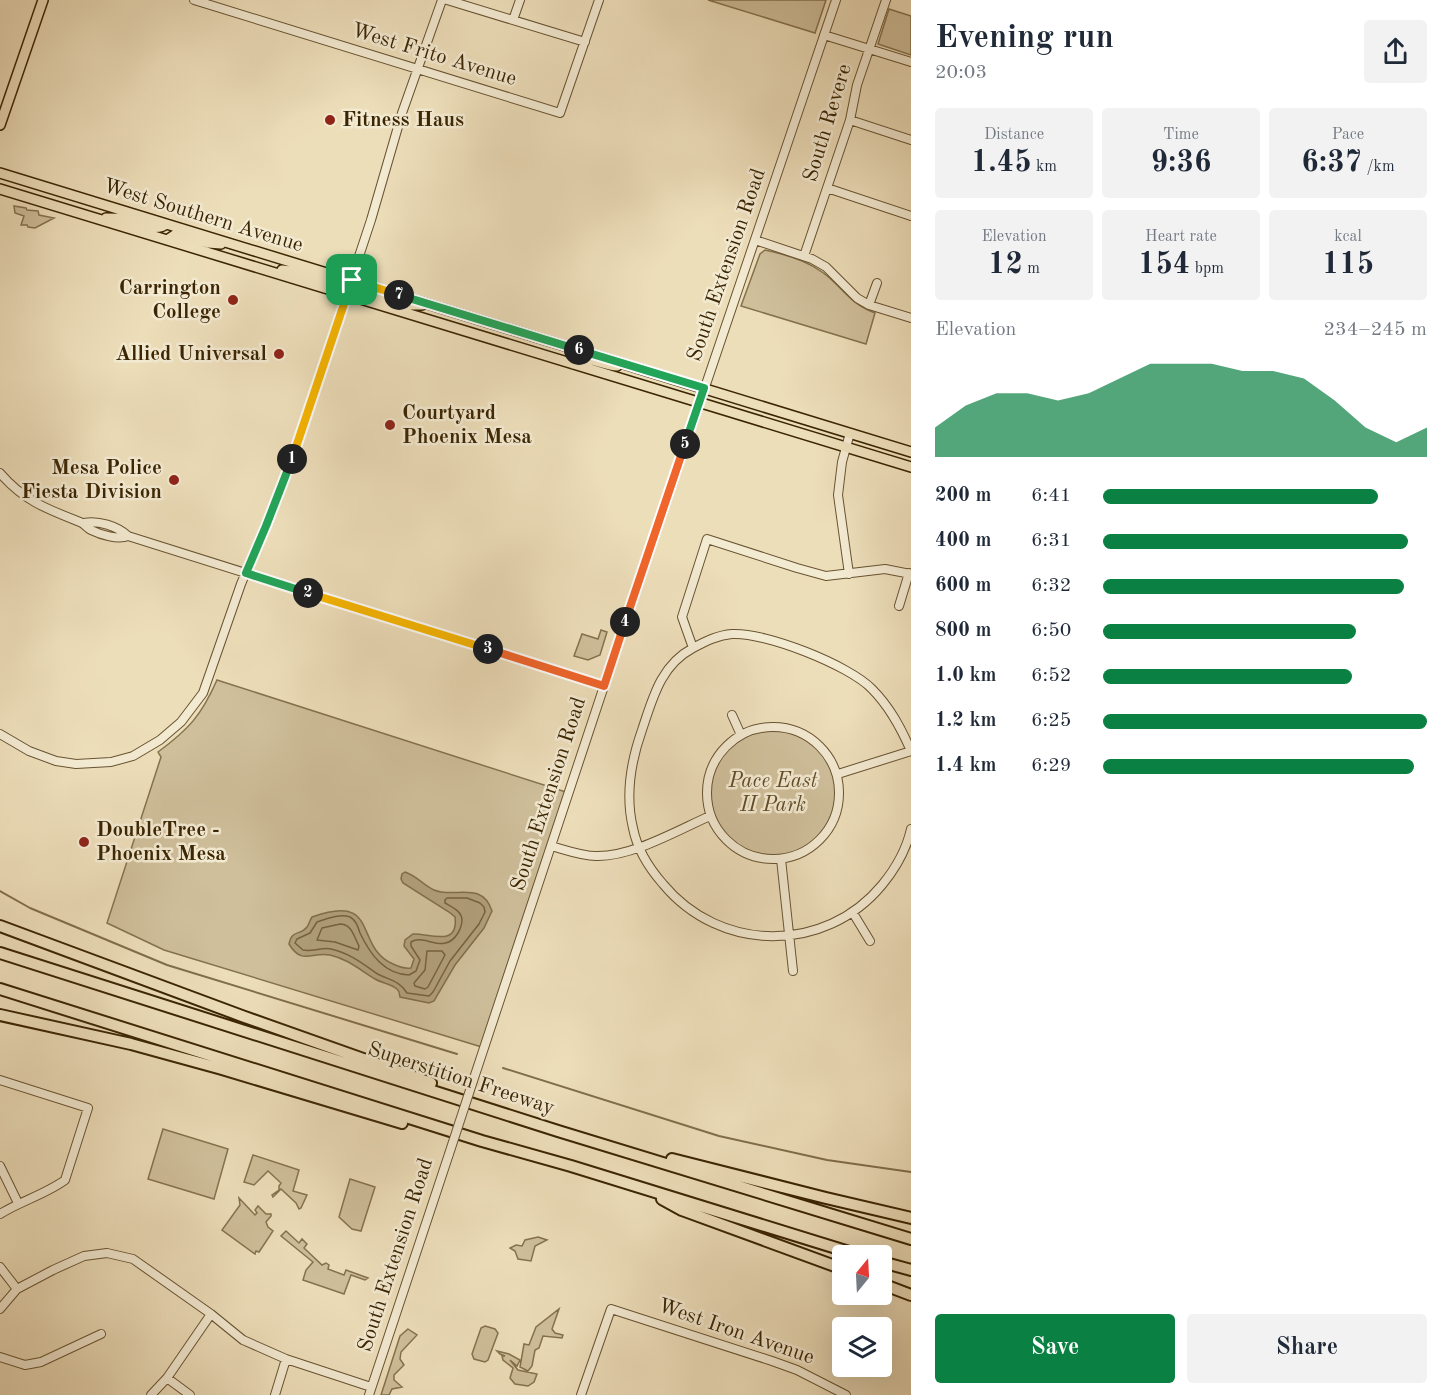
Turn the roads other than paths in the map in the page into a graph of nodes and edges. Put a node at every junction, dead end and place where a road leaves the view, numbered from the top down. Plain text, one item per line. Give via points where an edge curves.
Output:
1 (43, 0) edge
2 (194, 0) edge
3 (442, 0) edge
4 (447, 0) edge
5 (520, 0) edge
6 (599, 0) edge
7 (836, 0) edge
8 (886, 0) edge
9 (513, 20) junction
10 (824, 35) junction
11 (585, 42) junction
12 (869, 50) junction
13 (911, 62) edge
14 (417, 68) junction
15 (850, 120) junction
16 (0, 124) edge
17 (911, 140) edge
18 (0, 173) edge
19 (827, 188) junction
20 (0, 189) edge
21 (911, 216) edge
22 (95, 218) junction
23 (166, 224) junction
24 (167, 240) junction
25 (754, 240) junction
26 (239, 246) junction
27 (804, 256) junction
28 (273, 272) junction
29 (352, 280) junction
30 (877, 283) dead end
31 (347, 294) junction
32 (432, 305) junction
33 (869, 305) junction
34 (911, 318) edge
35 (488, 322) junction
36 (484, 336) junction
37 (573, 364) junction
38 (634, 367) junction
39 (704, 388) junction
40 (699, 402) junction
41 (850, 434) junction
42 (846, 447) junction
43 (911, 452) edge
44 (911, 467) edge
45 (0, 473) edge
46 (246, 573) junction
47 (910, 573) edge
48 (849, 574) junction
49 (899, 606) dead end
50 (693, 648) junction
51 (604, 686) junction
52 (732, 715) dead end
53 (0, 734) edge
54 (741, 735) junction
55 (911, 752) edge
56 (837, 774) junction
57 (710, 816) junction
58 (911, 829) edge
59 (551, 846) junction
60 (639, 847) junction
61 (781, 859) junction
62 (853, 913) junction
63 (0, 926) edge
64 (789, 936) junction
65 (870, 941) dead end
66 (0, 953) edge
67 (793, 972) dead end
68 (0, 989) edge
69 (0, 1015) edge
70 (0, 1080) edge
71 (492, 1109) junction
72 (558, 1131) junction
73 (482, 1142) junction
74 (0, 1166) edge
75 (647, 1190) junction
76 (18, 1203) junction
77 (0, 1214) edge
78 (911, 1218) edge
79 (911, 1239) edge
80 (832, 1247) edge
81 (832, 1265) edge
82 (892, 1265) edge
83 (0, 1267) edge
84 (911, 1270) edge
85 (892, 1288) edge
86 (17, 1289) junction
87 (911, 1295) edge
88 (0, 1309) edge
89 (211, 1314) junction
90 (101, 1334) dead end
91 (0, 1357) edge
92 (286, 1359) junction
93 (166, 1378) junction
94 (370, 1391) edge
95 (151, 1395) edge
96 (190, 1395) edge
97 (275, 1395) edge
98 (581, 1395) edge
99 (846, 1395) edge

1 - 16 main road
2 - 14 street, West Frito Avenue
3 - 14 street
4 - 9 street
5 - 9 street
6 - 11 street
7 - 10 street, South Extension Road
8 - 12 street, South Revere
9 - 11 street
10 - 12 street
10 - 25 street, South Extension Road
11 - 14 street, West Frito Avenue via 560,113
12 - 13 street
12 - 15 street, South Revere
14 - 29 street
15 - 17 street
15 - 19 street, South Revere
18 - 23 main road, West Southern Avenue
19 - 21 street
19 - 27 street, South Revere
20 - 22 main road, West Southern Avenue
22 - 23 main road via 123,219 155,228
22 - 24 main road, West Southern Avenue
23 - 26 main road, West Southern Avenue
24 - 26 main road via 176,234
24 - 28 main road, West Southern Avenue
25 - 27 street
25 - 39 street, South Extension Road
26 - 29 main road, West Southern Avenue
27 - 33 street via 826,267
28 - 29 main road via 299,272 340,285
28 - 31 main road, West Southern Avenue
29 - 31 street
29 - 32 main road, West Southern Avenue
30 - 33 street
31 - 32 main road via 357,289 407,305
31 - 36 main road, West Southern Avenue
31 - 46 street via 287,474
32 - 35 main road, West Southern Avenue
33 - 34 street
35 - 36 main road
35 - 38 main road, West Southern Avenue
36 - 37 main road, West Southern Avenue
37 - 38 main road via 580,357 605,365
37 - 40 main road, West Southern Avenue
38 - 39 main road, West Southern Avenue
39 - 40 street, South Extension Road
39 - 41 main road, West Southern Avenue
40 - 42 main road, West Southern Avenue
40 - 51 street, South Extension Road
41 - 42 street
41 - 43 main road, West Southern Avenue
42 - 44 main road, West Southern Avenue
42 - 48 street via 838,495
45 - 46 street via 35,504
46 - 51 street
46 - 53 street via 203,693 180,722 152,746 111,762 76,764 29,751
47 - 48 street via 885,569
47 - 49 street
48 - 50 street via 826,576 707,539 682,617
50 - 55 street via 708,639 747,635 840,666 871,687 902,730
50 - 60 street via 664,674 639,736 629,788
51 - 59 street, South Extension Road
52 - 54 street
54 - 56 street via 778,727 802,734 829,757
54 - 57 street via 722,749 710,773
55 - 56 street
56 - 61 street via 838,807 829,829 813,845
57 - 60 street
57 - 61 street via 722,835 739,849 761,858
58 - 62 street via 896,868
59 - 60 street via 598,856
59 - 94 street, South Extension Road, bridge
60 - 64 street via 661,882 694,913 728,929
61 - 64 street
62 - 64 street via 827,926
62 - 65 street
63 - 71 highway via 413,1075
64 - 67 street
66 - 71 highway, Superstition Freeway
68 - 73 highway
69 - 73 highway via 131,1044 385,1119
70 - 76 street via 88,1108 65,1180
71 - 72 highway, Superstition Freeway
72 - 78 highway
72 - 79 highway, Superstition Freeway
73 - 75 highway
74 - 76 street
75 - 80 highway
75 - 81 highway via 682,1210
76 - 77 street
82 - 84 highway
83 - 86 street
85 - 87 highway
86 - 88 street
86 - 89 street via 84,1256 107,1253 133,1259
89 - 92 street via 243,1340
89 - 93 street
90 - 91 street via 41,1362 25,1365
92 - 94 street
92 - 97 street
93 - 95 street
93 - 96 street
98 - 99 street, West Iron Avenue via 611,1309 797,1370

